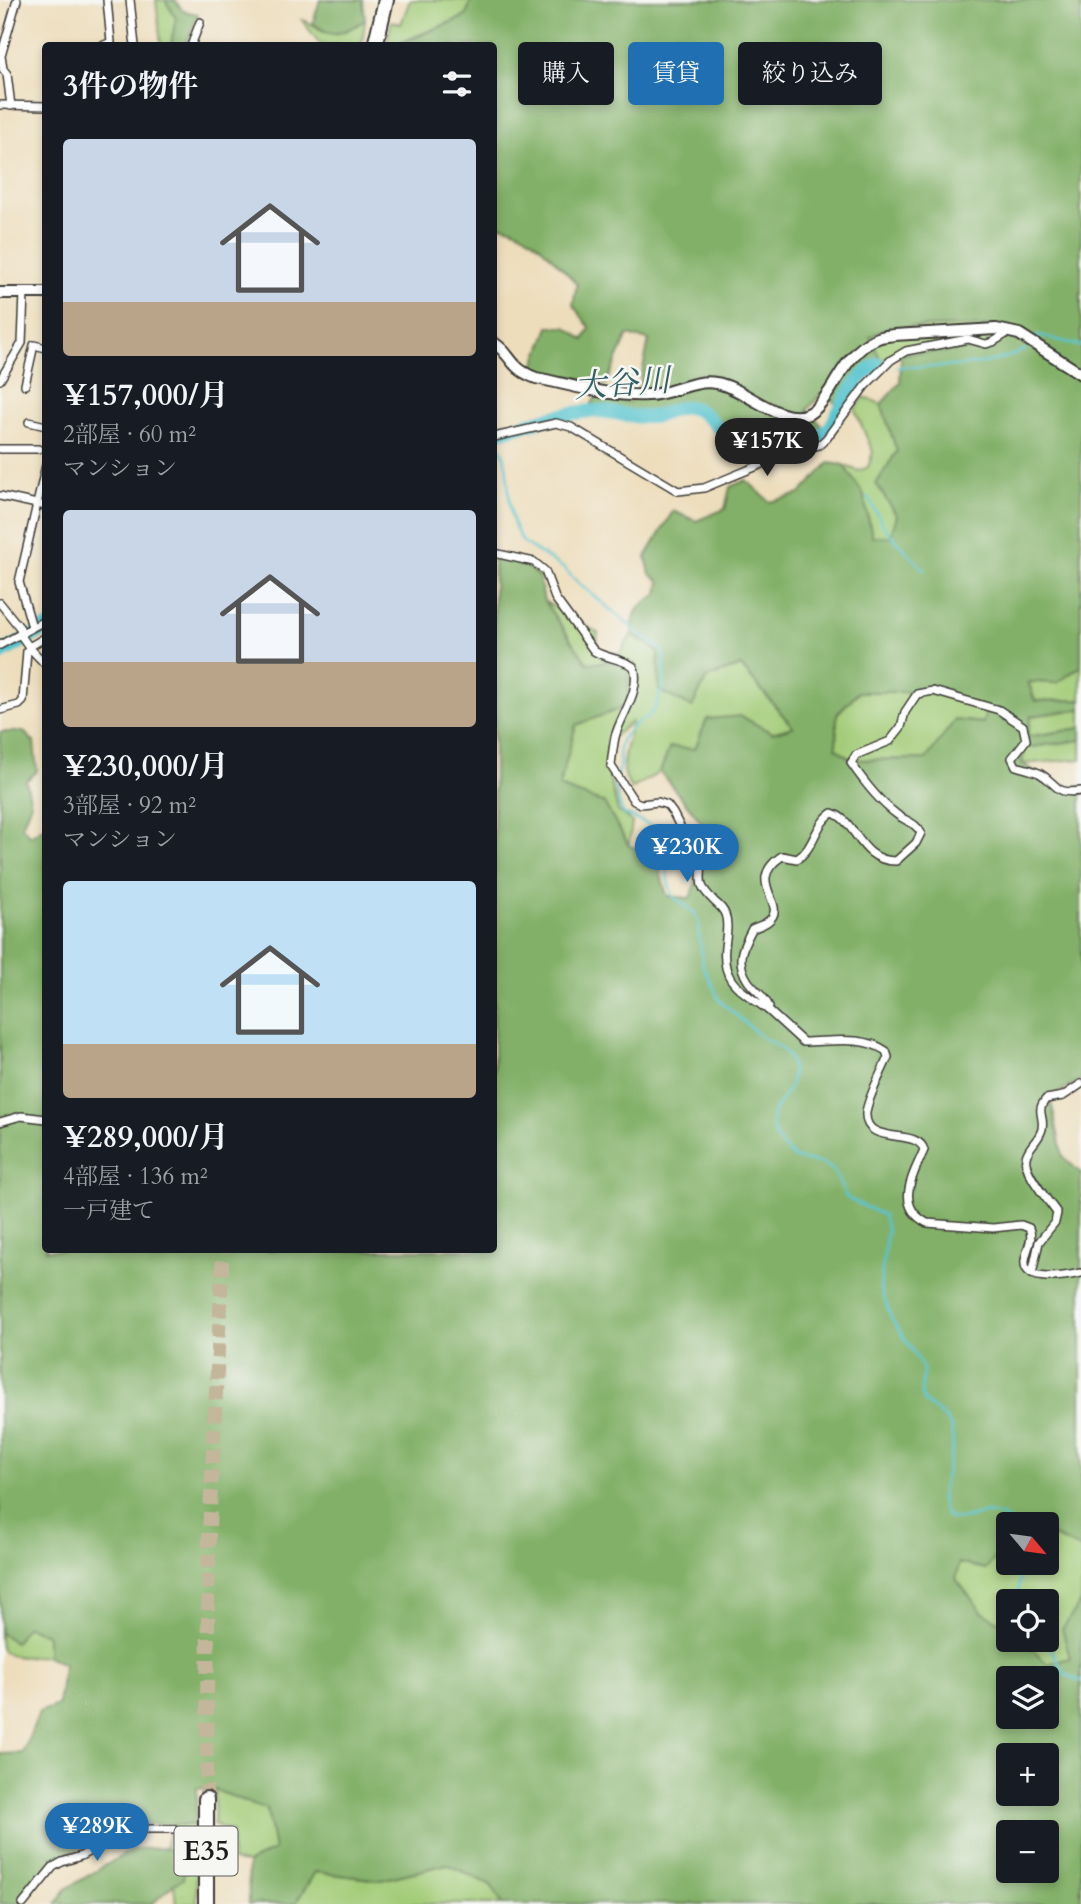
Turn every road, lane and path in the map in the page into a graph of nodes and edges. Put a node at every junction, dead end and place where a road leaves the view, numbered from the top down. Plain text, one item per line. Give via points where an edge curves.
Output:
1 (17, 0) edge
2 (107, 0) edge
3 (130, 0) edge
4 (384, 0) edge
5 (200, 22) dead end
6 (111, 42) edge
7 (135, 42) edge
8 (192, 42) edge
9 (376, 42) edge
10 (0, 106) edge
11 (11, 106) junction
12 (42, 106) edge
13 (0, 293) edge
14 (24, 293) junction
15 (42, 293) edge
16 (1010, 331) junction
17 (497, 345) edge
18 (42, 347) edge
19 (1081, 374) edge
20 (0, 380) edge
21 (25, 386) dead end
22 (29, 422) dead end
23 (42, 425) edge
24 (497, 436) edge
25 (0, 449) edge
26 (38, 449) dead end
27 (42, 481) edge
28 (0, 496) edge
29 (36, 504) junction
30 (42, 505) edge
31 (497, 554) edge
32 (0, 603) edge
33 (42, 622) edge
34 (32, 627) junction
35 (22, 635) junction
36 (42, 639) edge
37 (0, 645) edge
38 (28, 646) junction
39 (42, 662) edge
40 (0, 710) edge
41 (1081, 791) edge
42 (768, 1010) junction
43 (1081, 1084) edge
44 (42, 1119) edge
45 (0, 1122) edge
46 (1081, 1273) edge
47 (1032, 1274) junction
48 (206, 1799) tunnel mouth
49 (175, 1829) dead end
50 (23, 1904) edge
51 (206, 1904) edge

1 - 11 street via 1,56
2 - 6 street
3 - 7 street
4 - 9 highway
5 - 8 street
10 - 11 street
11 - 12 street
13 - 14 street
14 - 15 street
14 - 20 street via 22,343
16 - 17 street via 877,338 861,348 823,401 799,417 784,415 716,383 650,396 536,378 515,366
16 - 19 street
16 - 24 street via 986,344 968,339 906,351 865,386 819,445 704,488 678,491 571,427 556,423
18 - 21 street via 34,345
22 - 23 street
25 - 26 street
27 - 29 street
28 - 29 street
29 - 30 street
29 - 34 street via 19,582
31 - 42 street via 540,566 555,598 594,651 634,667 636,675 615,736 611,766 634,801 658,802 673,813 702,863 703,890 724,910 723,961 729,977 744,995
32 - 35 street
33 - 34 street
34 - 35 street
35 - 37 street
35 - 38 street
36 - 38 street
38 - 39 street
38 - 40 street via 23,701
41 - 42 street via 1066,793 1040,774 1016,765 1012,758 1026,740 1023,726 999,710 933,691 917,695 890,741 856,755 851,763 895,814 921,833 896,861 888,861 866,850 840,816 832,813 825,817 803,856 782,856 774,861 765,886 775,913 752,929 740,960 748,981 766,999
42 - 47 street via 803,1042 864,1041 886,1051 888,1057 866,1110 866,1121 873,1130 922,1144 924,1150 908,1195 919,1219 1029,1228 1032,1236 1024,1262
43 - 47 street via 1063,1096 1046,1098 1041,1105 1039,1139 1025,1160 1057,1213 1039,1242
44 - 45 street via 21,1116
46 - 47 street via 1052,1278
48 - 51 highway, E35
49 - 50 street via 129,1829 81,1856 62,1861

